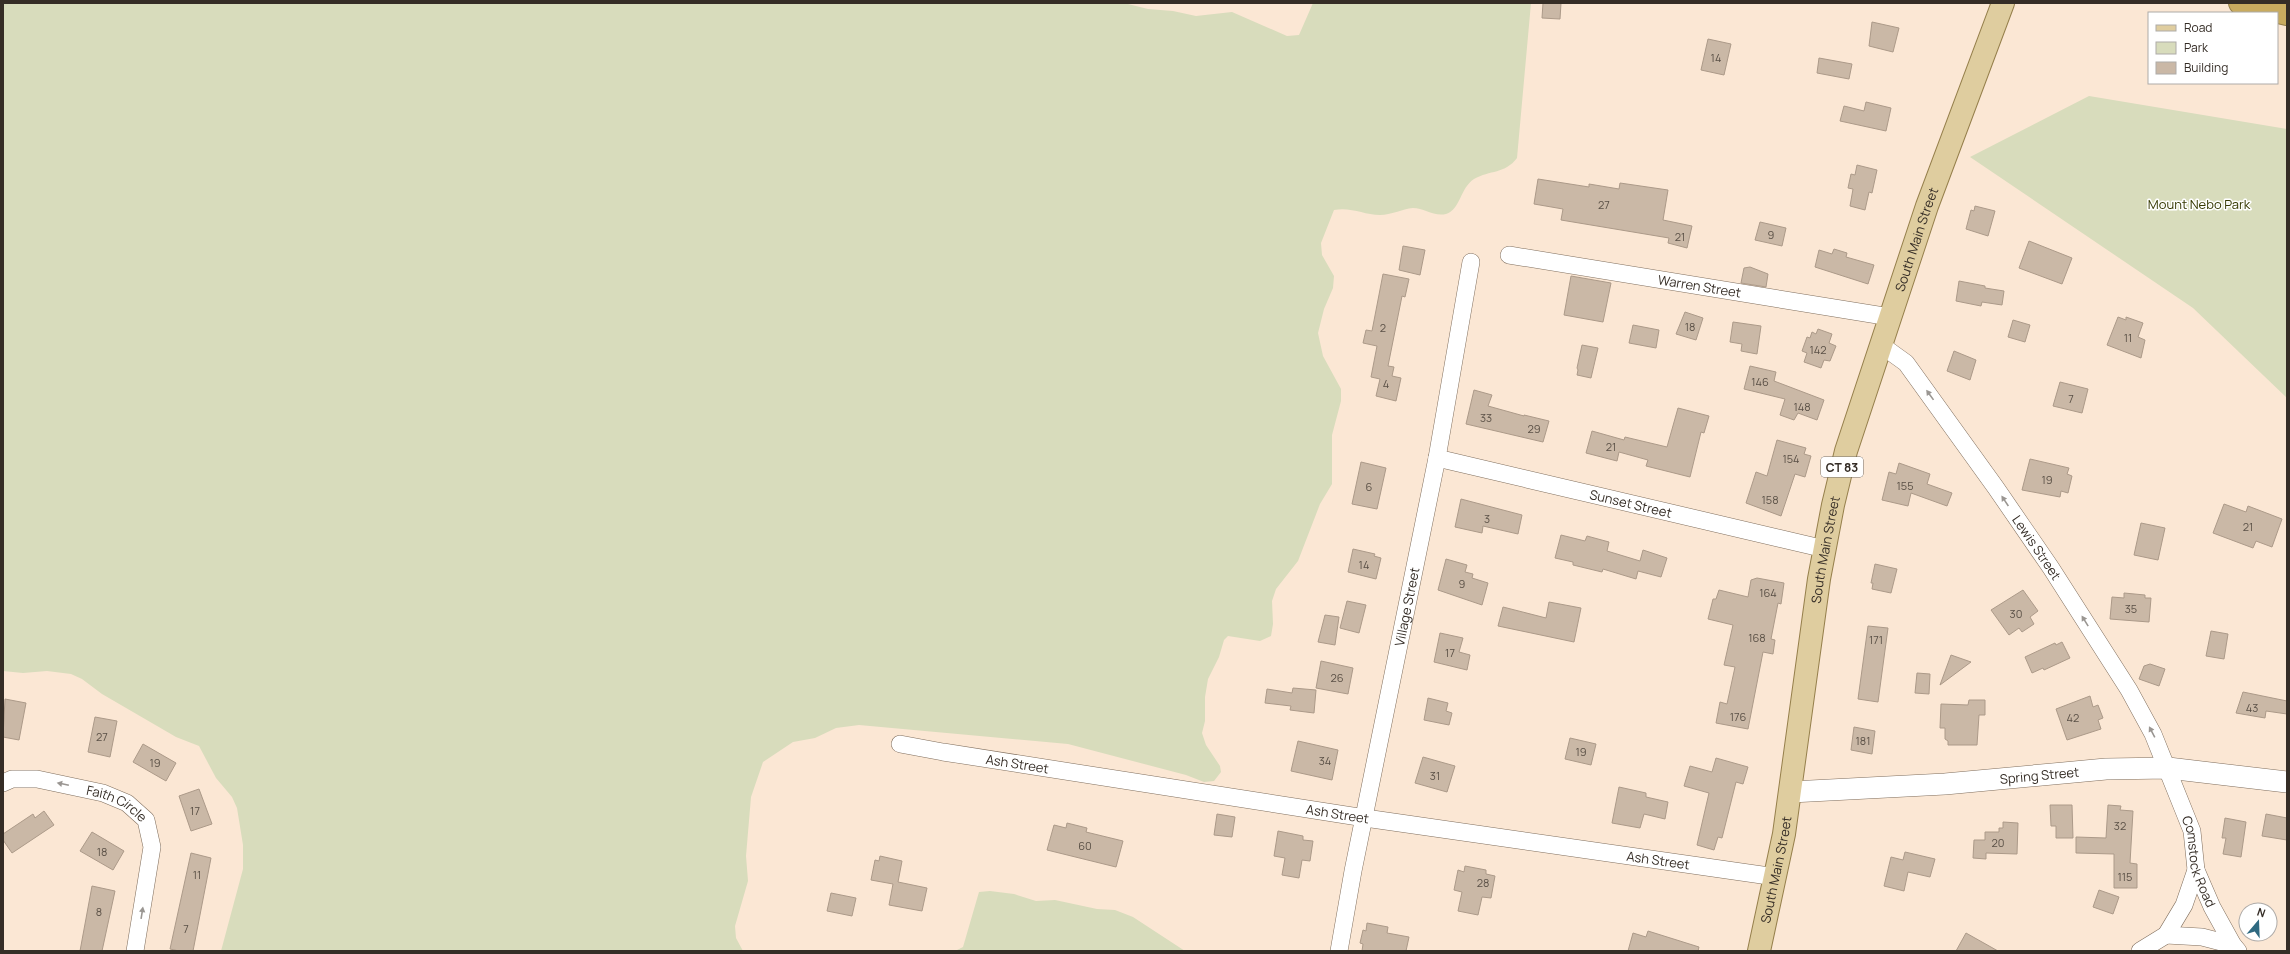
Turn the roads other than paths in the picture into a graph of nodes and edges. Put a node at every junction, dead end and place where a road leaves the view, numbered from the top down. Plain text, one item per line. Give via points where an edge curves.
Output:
1 (2003, 3) edge
2 (2240, 3) edge
3 (2287, 14) edge
4 (1510, 255) dead end
5 (1471, 262) dead end
6 (1890, 317) junction
7 (1881, 345) junction
8 (1437, 458) junction
9 (1825, 549) junction
10 (900, 744) dead end
11 (2168, 768) junction
12 (2287, 782) edge
13 (3, 783) edge
14 (1791, 792) junction
15 (1365, 818) junction
16 (2196, 870) junction
17 (1776, 877) junction
18 (2166, 935) junction
19 (2236, 948) edge
20 (135, 951) edge
21 (1339, 951) edge
22 (1759, 951) edge
23 (2140, 951) edge

1 - 6 main road, South Main Street / CT 83 via 1950,144
2 - 3 highway
4 - 6 street, Warren Street
5 - 8 street, Village Street
6 - 7 main road, South Main Street / CT 83
7 - 9 main road, South Main Street / CT 83 via 1846,451
11 -> 7 street, Lewis Street via 2129,690 2044,557 1906,363
8 - 9 street, Sunset Street
8 - 15 street, Village Street
9 - 14 main road, South Main Street / CT 83
10 - 15 street, Ash Street
11 - 12 street, Spring Street
11 - 14 street, Spring Street via 2106,769 1945,784
11 - 16 street, Comstock Road via 2192,831
20 -> 13 street, Faith Circle via 152,847 146,820 127,803 103,792 38,779 12,779
14 - 17 main road, South Main Street / CT 83
15 - 17 street, Ash Street
15 - 21 street, Village Street
16 - 18 street via 2184,905
16 - 19 street, Comstock Road via 2212,907
17 - 22 main road, South Main Street / CT 83
18 - 19 street via 2202,937
18 - 23 street

